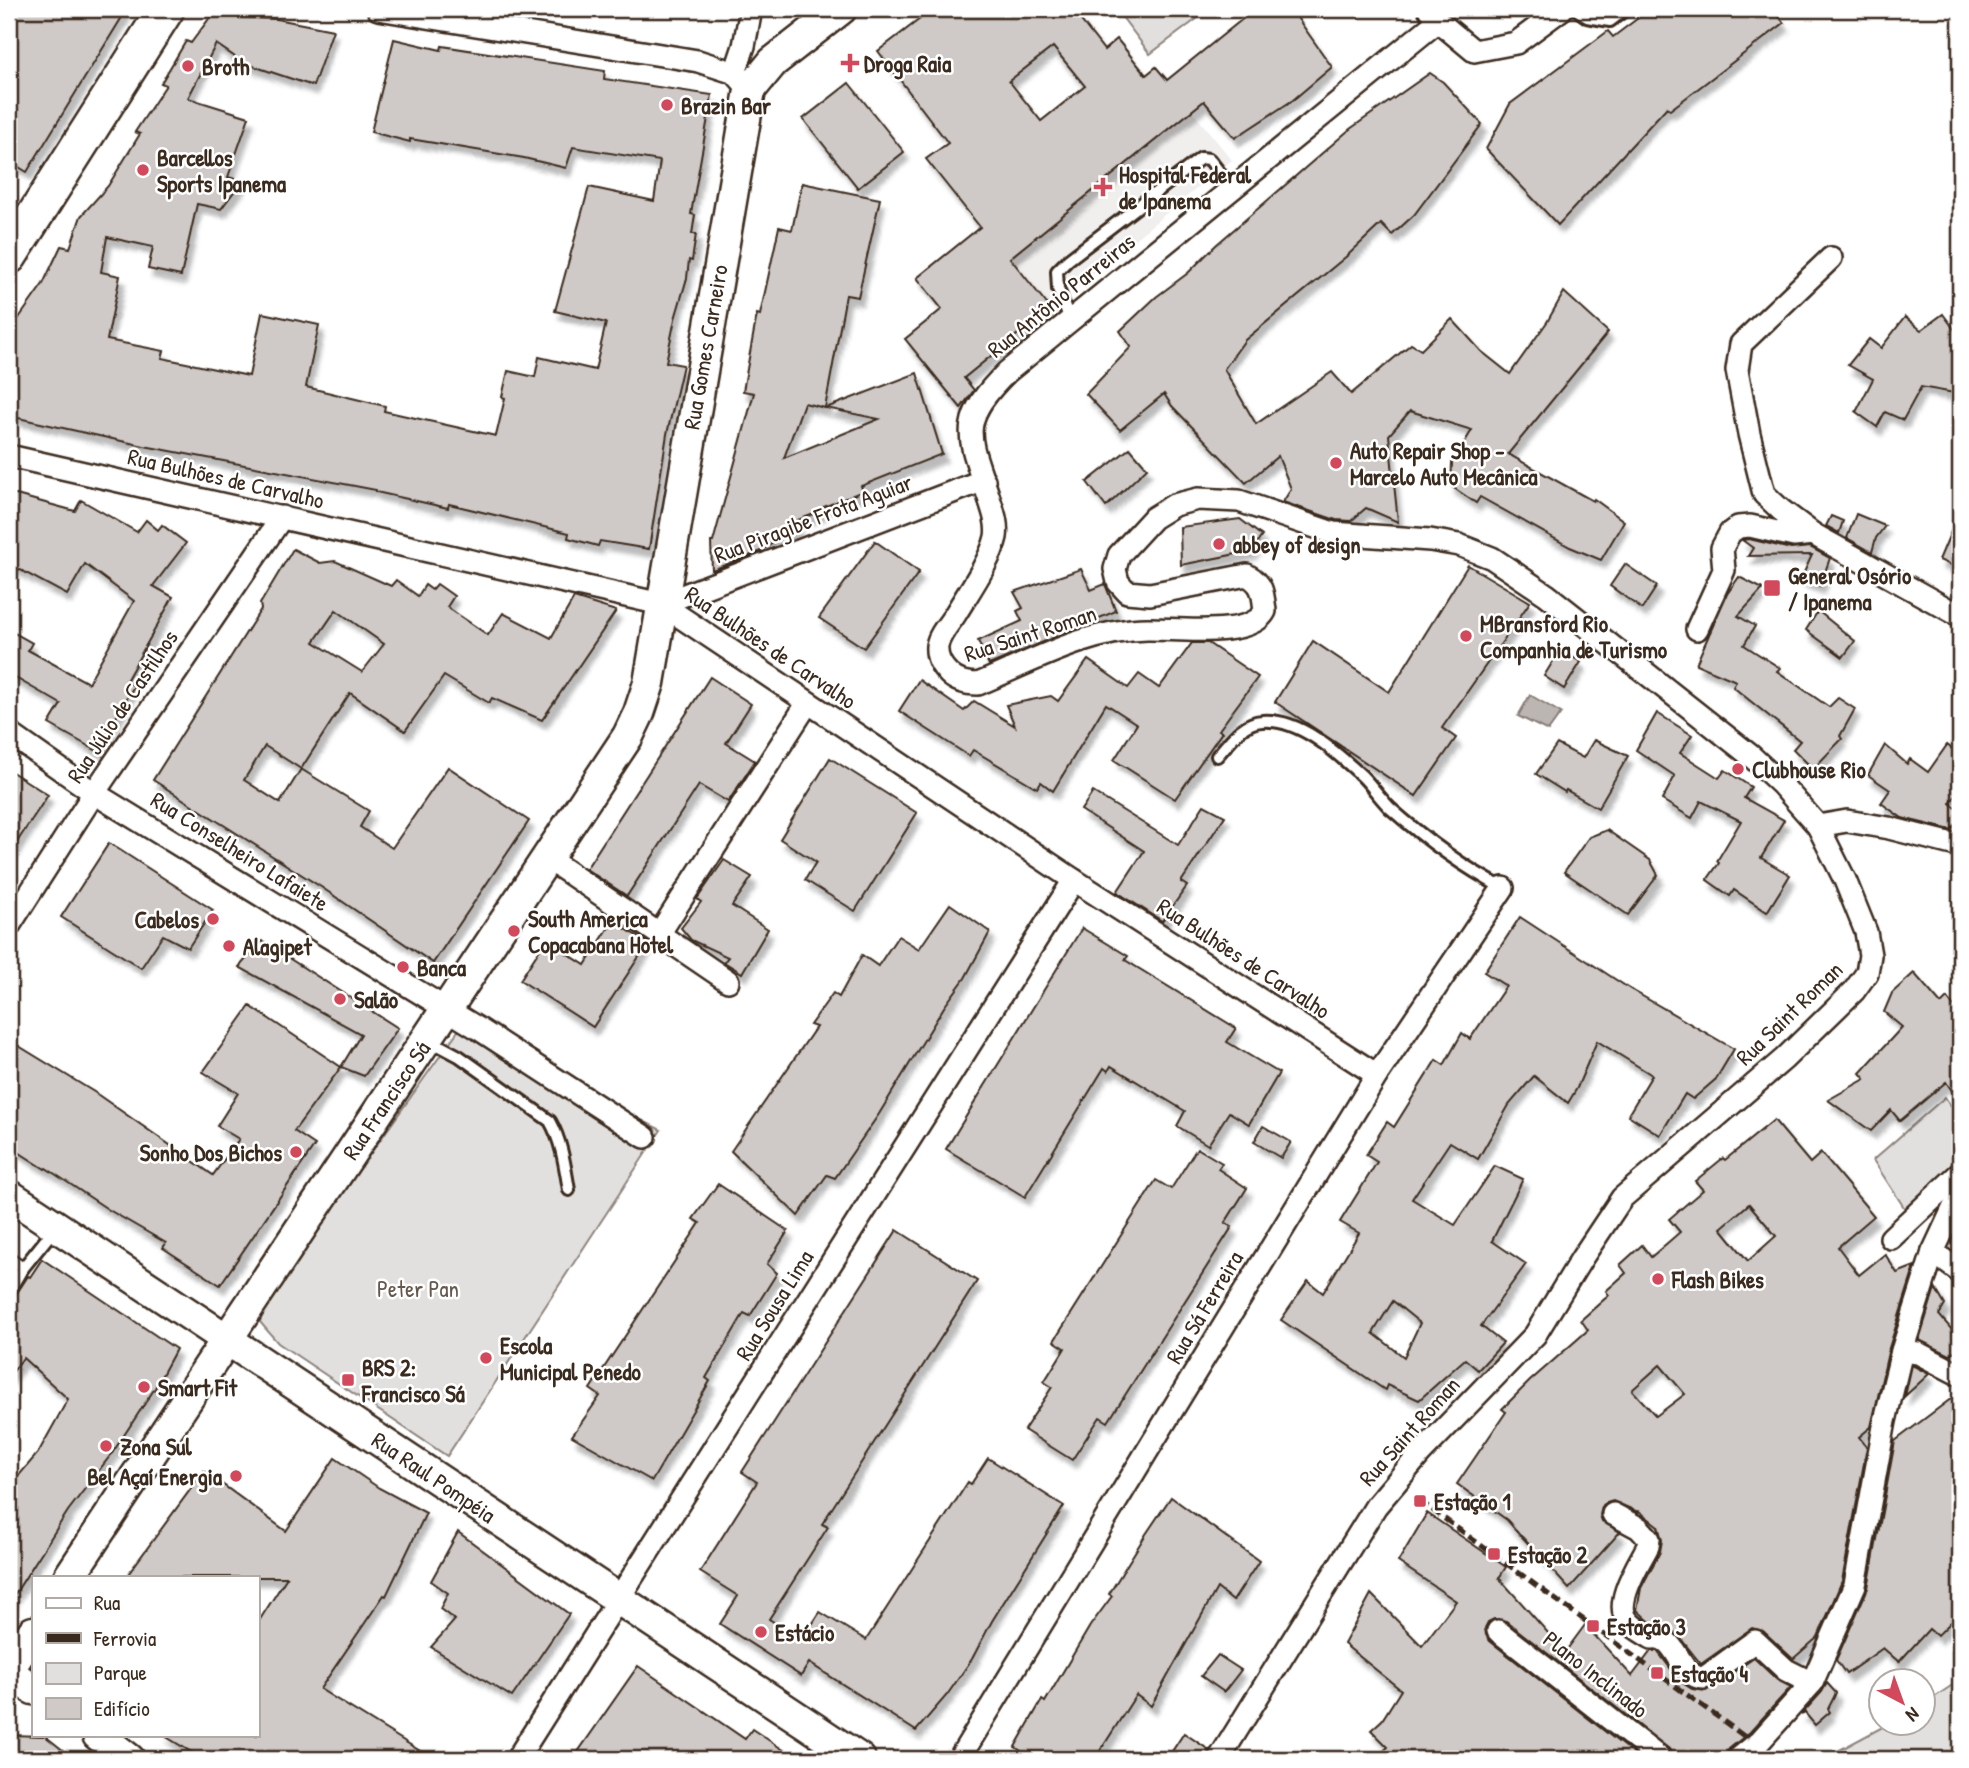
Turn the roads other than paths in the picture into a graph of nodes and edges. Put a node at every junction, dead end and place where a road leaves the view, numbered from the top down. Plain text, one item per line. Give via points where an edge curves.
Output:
1 (166, 9) edge
2 (378, 9) edge
3 (751, 9) edge
4 (841, 9) edge
5 (1562, 9) edge
6 (1576, 9) edge
7 (1626, 9) edge
8 (1434, 15) edge
9 (742, 81) junction
10 (1232, 188) junction
11 (9, 256) edge
12 (1831, 258) dead end
13 (1070, 320) junction
14 (9, 456) edge
15 (984, 480) junction
16 (282, 517) junction
17 (1813, 534) junction
18 (661, 604) junction
19 (1960, 616) edge
20 (1698, 629) dead end
21 (807, 704) junction
22 (9, 733) edge
23 (1217, 756) dead end
24 (94, 793) junction
25 (1818, 826) junction
26 (1960, 846) edge
27 (547, 858) junction
28 (1074, 880) junction
29 (1503, 888) joint
30 (9, 926) edge
31 (659, 934) junction
32 (728, 981) dead end
33 (446, 1009) junction
34 (426, 1039) junction
35 (1377, 1075) junction
36 (645, 1137) dead end
37 (1960, 1173) edge
38 (569, 1190) dead end
39 (9, 1195) edge
40 (1960, 1195) edge
41 (57, 1227) junction
42 (1891, 1238) dead end
43 (1933, 1252) junction
44 (9, 1258) edge
45 (23, 1268) junction
46 (1960, 1272) edge
47 (9, 1291) edge
48 (227, 1340) junction
49 (1902, 1351) junction
50 (1960, 1375) edge
51 (1613, 1514) dead end
52 (70, 1576) edge
53 (618, 1600) junction
54 (1498, 1631) dead end
55 (32, 1634) edge
56 (9, 1671) edge
57 (1812, 1683) junction
58 (32, 1688) edge
59 (99, 1736) edge
60 (129, 1759) edge
61 (517, 1759) edge
62 (860, 1759) edge
63 (959, 1759) edge
64 (1219, 1759) edge
65 (1661, 1759) edge
66 (1738, 1759) edge

1 - 11 highway
2 - 9 street via 698,61
3 - 9 street, Rua Gomes Carneiro
4 - 9 main road
5 - 8 street via 1516,44 1474,51
6 - 7 lane via 1601,21 1610,21
8 - 10 street, Rua Antônio Parreiras
9 - 18 main road, Rua Gomes Carneiro
10 - 13 street, Rua Antônio Parreiras
10 - 13 lane via 1209,159 1201,158 1068,260 1057,271 1058,289
12 - 17 street via 1741,344 1737,370 1765,494
13 - 15 street, Rua Antônio Parreiras via 1007,372 978,405 970,438
14 - 16 street, Rua Bulhões de Carvalho
15 - 18 street, Rua Piragibe Frota Aguiar
15 - 25 street, Rua Saint Roman via 996,520 996,537 937,645 939,664 965,684 978,684 1107,634 1234,628 1260,618 1265,611 1263,594 1258,581 1247,575 1150,594 1127,592 1115,569 1119,555 1153,518 1174,505 1198,499 1239,500 1333,533 1430,540 1492,558 1547,595 1751,756
16 - 18 street, Rua Bulhões de Carvalho
16 - 24 street, Rua Júlio de Castilhos
17 - 19 street
17 - 20 street via 1794,536 1750,526 1730,533 1723,548 1724,570
18 - 21 street, Rua Bulhões de Carvalho
18 - 27 main road, Rua Francisco Sá via 649,683 639,713
21 - 28 street, Rua Bulhões de Carvalho
21 - 31 street
22 - 24 street, Rua Conselheiro Lafaiete
23 - 29 lane via 1243,727 1260,720 1290,724 1363,777 1390,807 1466,869
24 - 30 street, Rua Júlio de Castilhos
24 - 33 street, Rua Conselheiro Lafaiete
25 - 26 street via 1847,821
25 - 64 street, Rua Saint Roman via 1866,932 1867,973 1784,1059 1622,1198 1535,1335 1376,1506
27 - 31 street
27 - 33 main road, Rua Francisco Sá
28 - 35 street, Rua Bulhões de Carvalho
28 - 53 street, Rua Sousa Lima
29 - 35 street, Rua Sá Ferreira
31 - 32 street
33 - 34 main road, Rua Francisco Sá
33 - 36 street, Rua Conselheiro Lafaiete
34 - 38 lane via 459,1056 550,1121
34 - 48 main road, Rua Francisco Sá
35 - 63 street, Rua Sá Ferreira
37 - 42 street
39 - 41 main road, Rua Raul Pompéia
40 - 43 street
41 - 45 lane
41 - 48 main road, Rua Raul Pompéia
43 - 46 street
43 - 49 street
44 - 45 lane
45 - 47 lane
48 - 52 main road, Rua Francisco Sá
48 - 53 main road, Rua Raul Pompéia
49 - 50 street via 1918,1353
49 - 57 street via 1854,1585
51 - 57 street via 1649,1539 1624,1595 1629,1622 1652,1638 1665,1640 1697,1678 1704,1678 1755,1640 1786,1670
53 - 61 street, Rua Sousa Lima
53 - 62 main road, Rua Raul Pompéia
54 - 65 street, Plano Inclinado
55 - 56 main road
56 - 58 main road
57 - 66 street
59 - 60 main road

